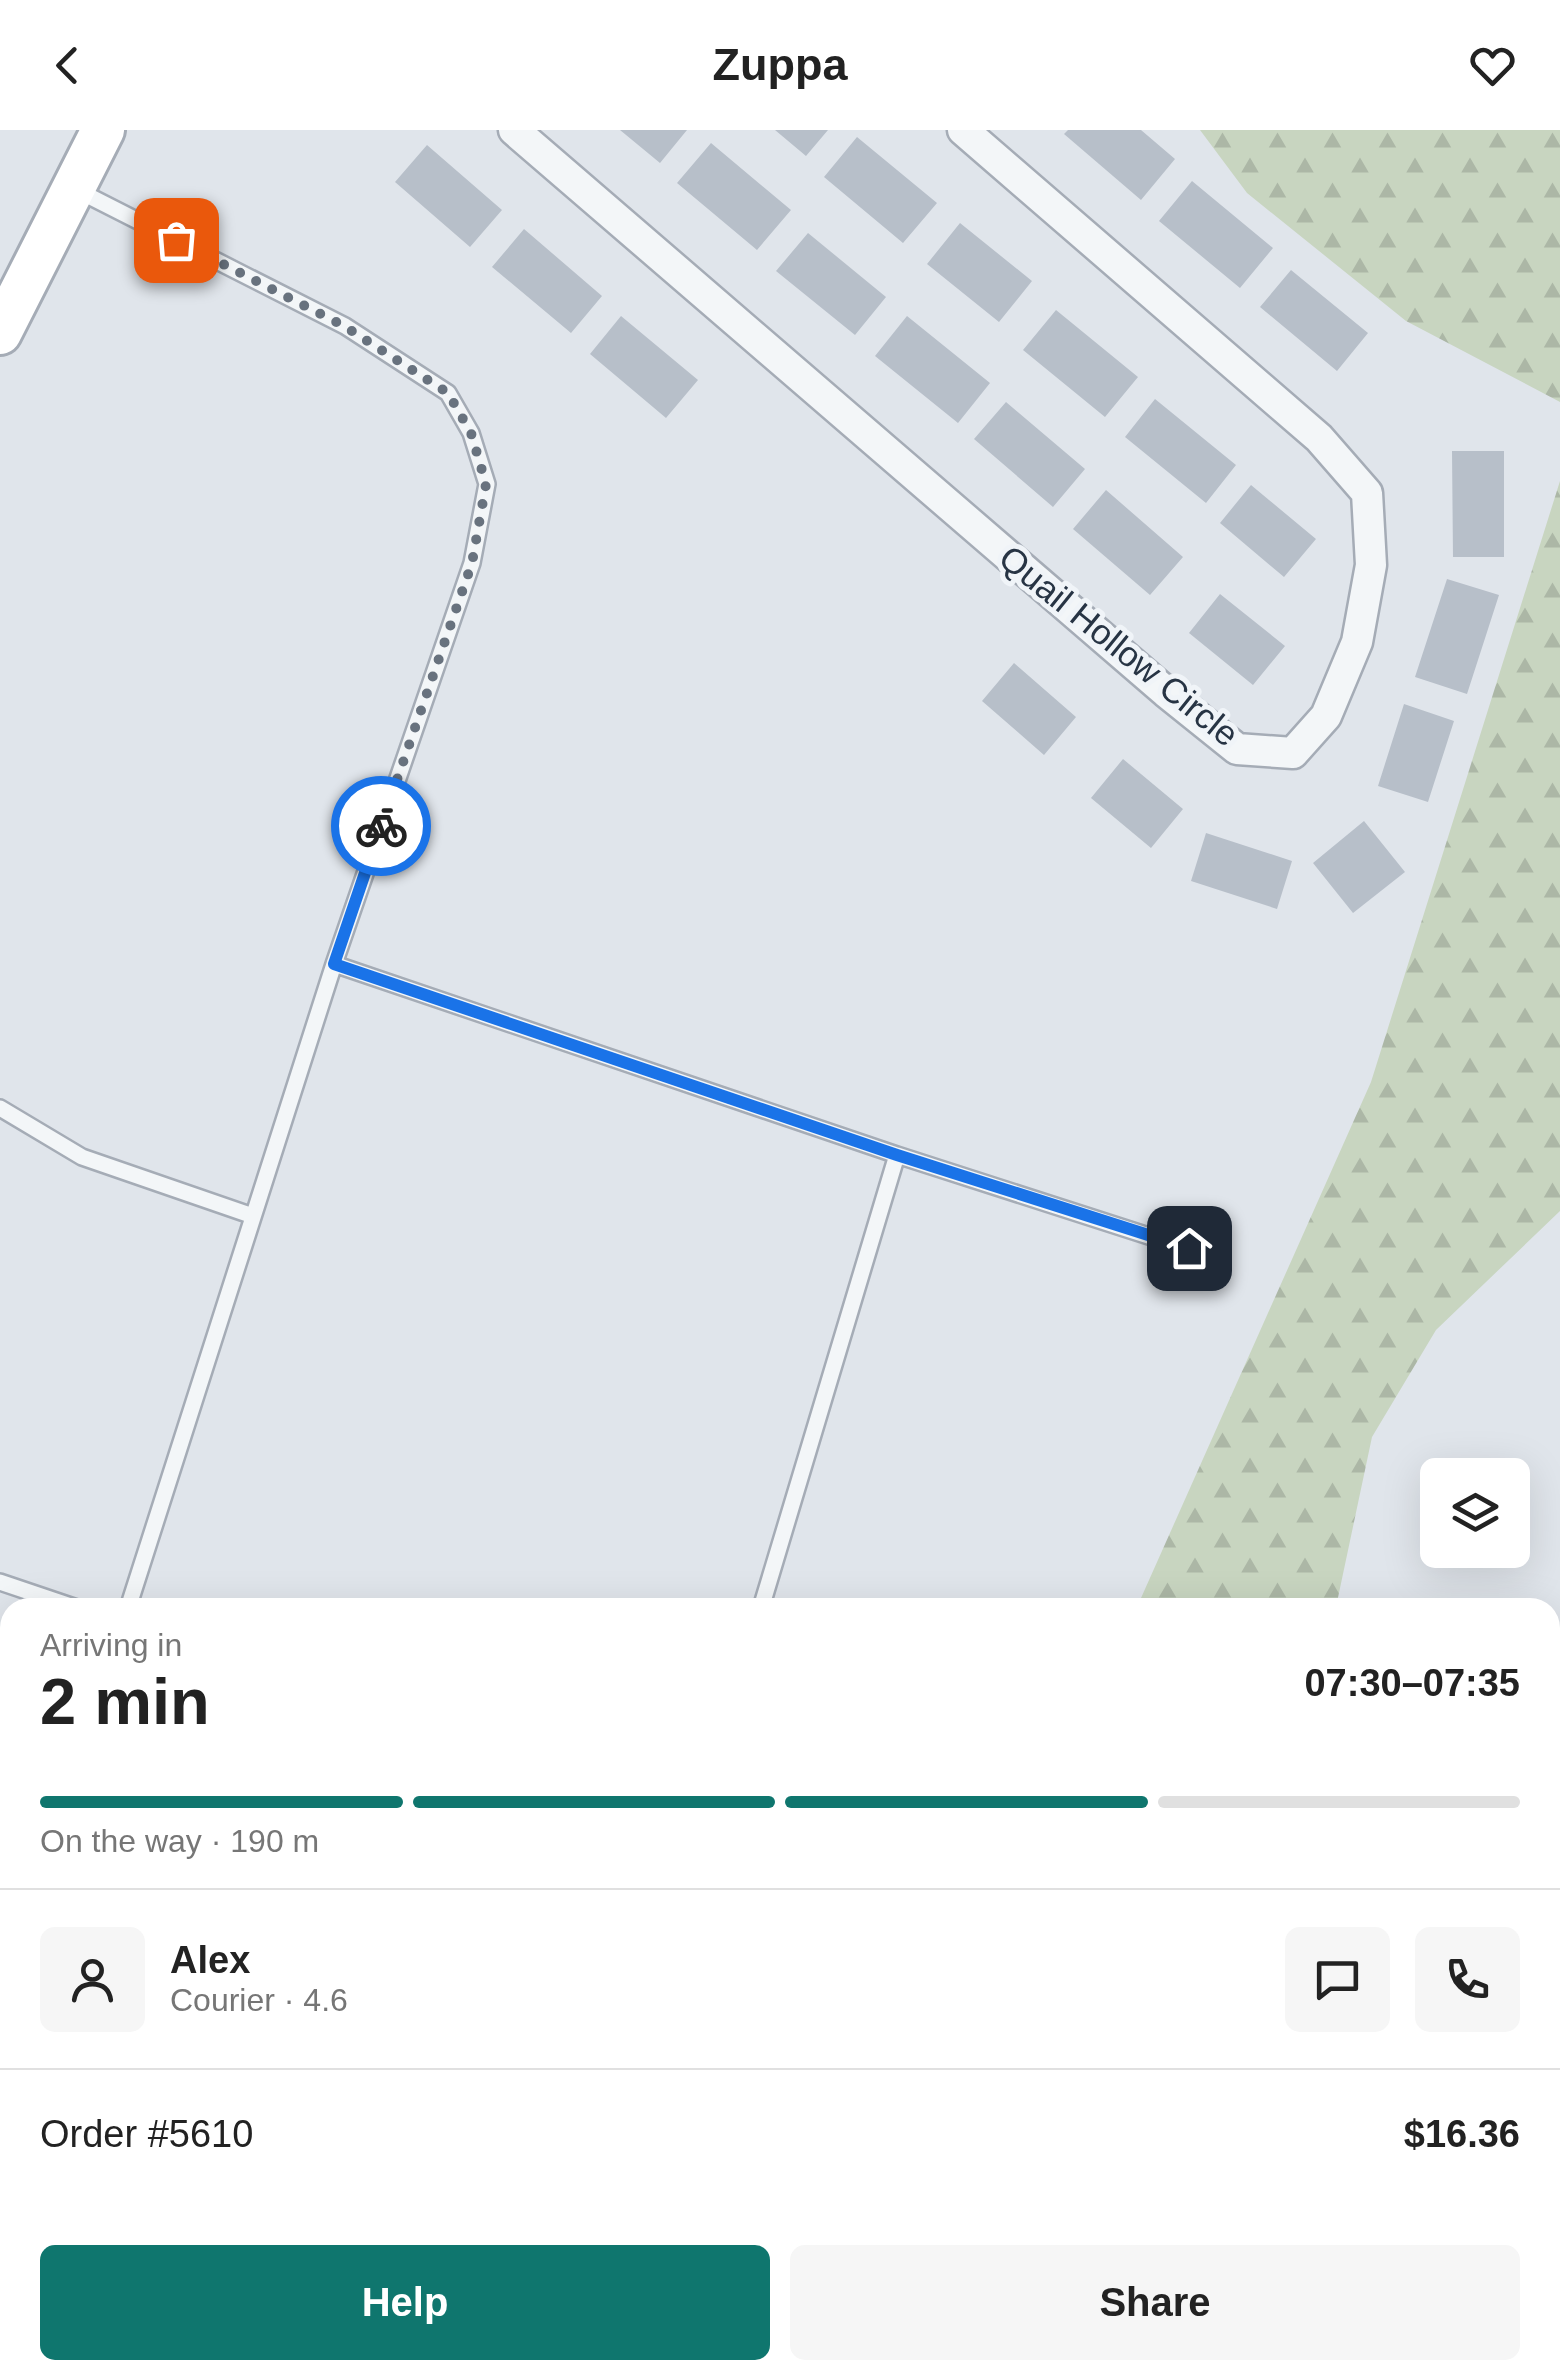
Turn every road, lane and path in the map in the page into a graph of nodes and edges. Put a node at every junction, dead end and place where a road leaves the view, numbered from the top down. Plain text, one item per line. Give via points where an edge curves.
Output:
1 (104, 130) edge
2 (514, 130) edge
3 (963, 130) edge
4 (74, 189) junction
5 (0, 332) edge
6 (334, 964) junction
7 (0, 1108) edge
8 (897, 1155) junction
9 (253, 1216) junction
10 (1189, 1248) dead end
11 (0, 1582) edge
12 (47, 1598) edge
13 (131, 1598) edge
14 (764, 1598) edge

1 - 4 main road
2 - 3 street, Quail Hollow Circle via 1166,692 1238,749 1293,753 1326,716 1356,642 1371,565 1367,493 1319,438
4 - 5 main road
4 - 6 lane via 344,326 448,393 471,433 486,484 472,563
6 - 8 lane
6 - 9 lane
7 - 9 lane via 82,1158
8 - 10 lane
8 - 14 lane
9 - 13 lane
11 - 12 lane

